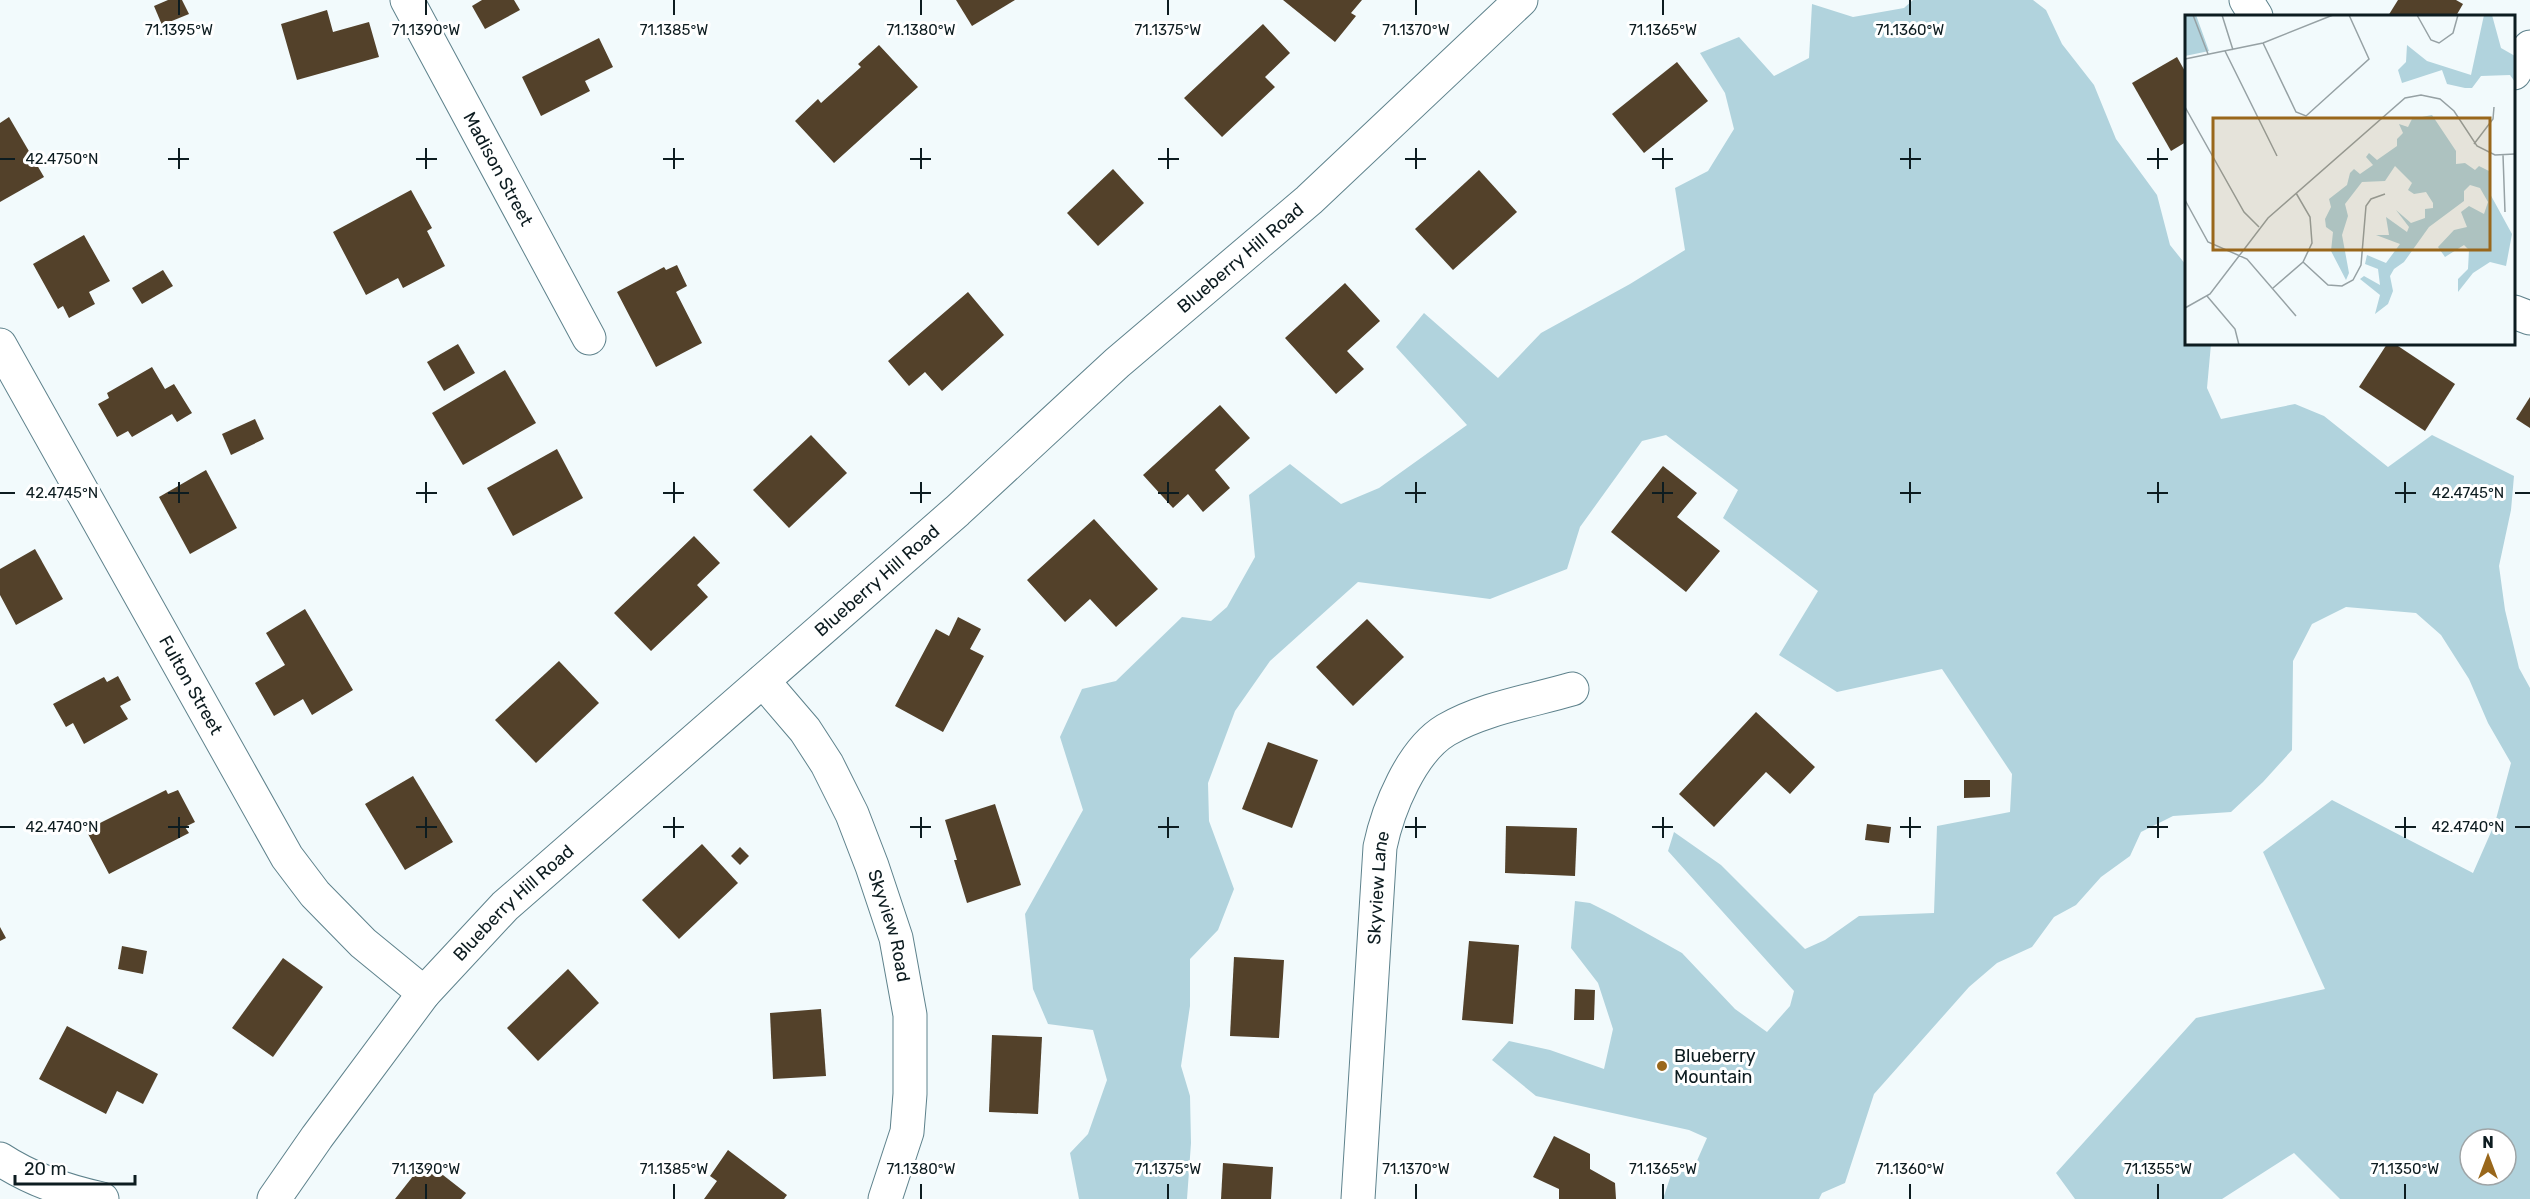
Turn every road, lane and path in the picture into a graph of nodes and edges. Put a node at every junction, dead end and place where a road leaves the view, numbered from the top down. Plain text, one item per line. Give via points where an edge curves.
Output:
1 (407, 0) edge
2 (1521, 0) edge
3 (2246, 0) edge
4 (2255, 15) edge
5 (2530, 47) edge
6 (2515, 71) edge
7 (2515, 312) edge
8 (2530, 318) edge
9 (590, 338) dead end
10 (0, 345) edge
11 (763, 681) junction
12 (1572, 689) dead end
13 (424, 993) junction
14 (0, 1159) edge
15 (102, 1199) edge
16 (274, 1199) edge
17 (885, 1199) edge
18 (1358, 1199) edge

1 - 9 street, Madison Street
2 - 11 street, Blueberry Hill Road via 1309,200 1117,363 957,511
3 - 4 street
5 - 6 street
7 - 8 street
10 - 13 street, Fulton Street via 287,857 315,894 363,943
11 - 13 street, Blueberry Hill Road via 505,906
11 - 17 street, Skyview Road via 805,730 827,764 864,845 896,938 909,1016 910,1094 907,1132
12 - 18 street, Skyview Lane via 1474,718 1444,732 1411,769 1393,802 1380,847
13 - 16 street, Blueberry Hill Road
14 - 15 street via 51,1186

